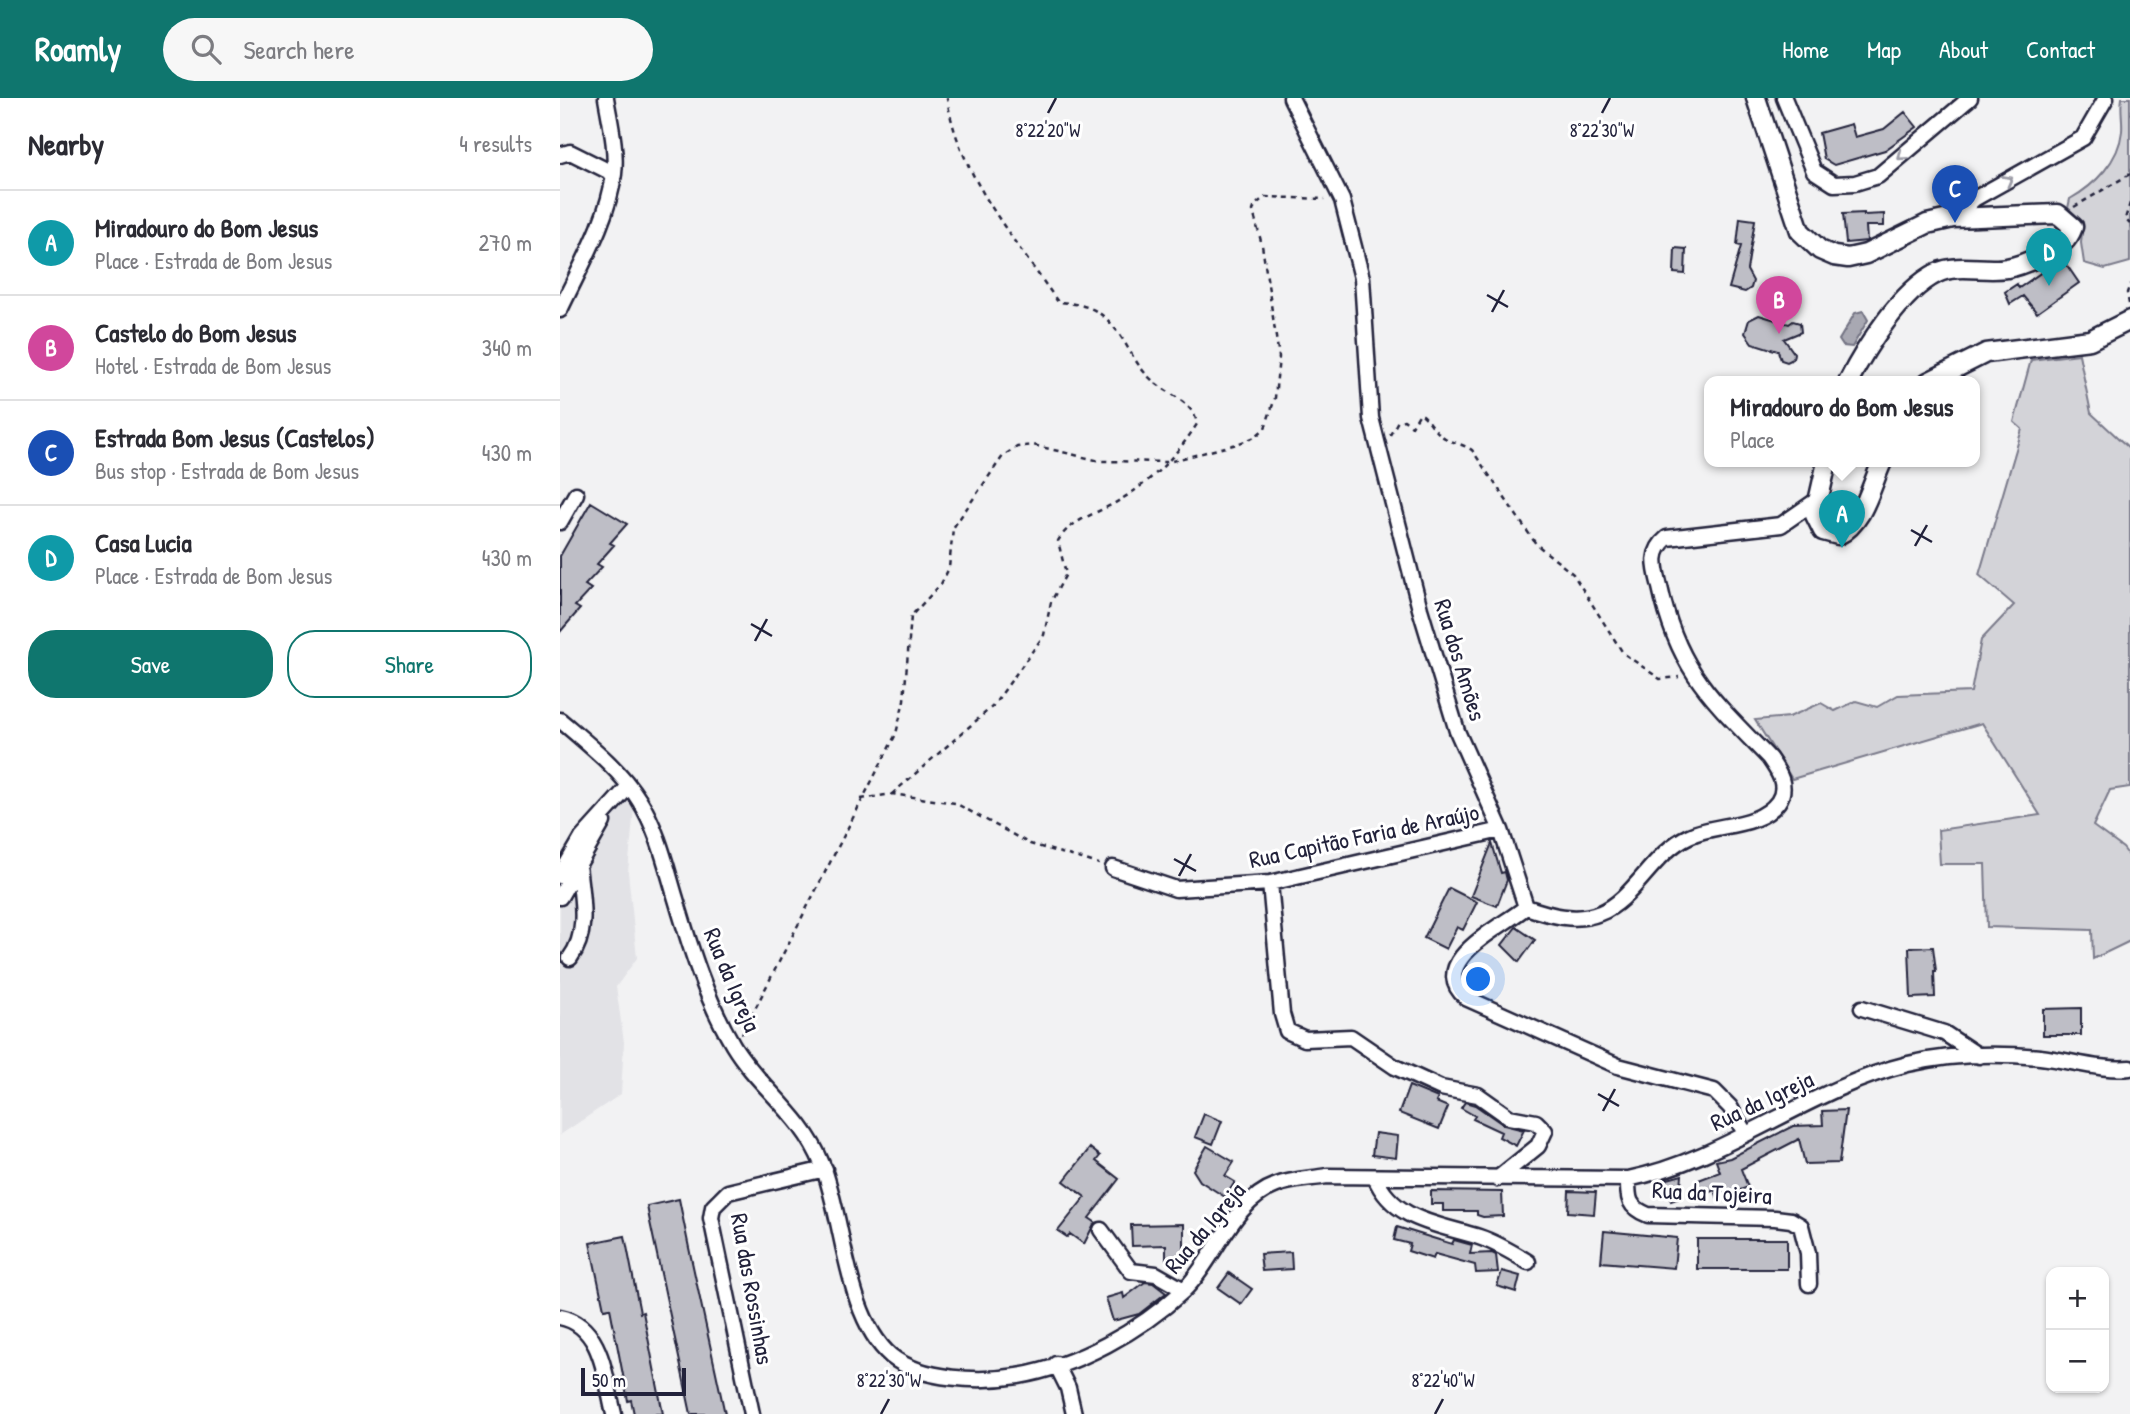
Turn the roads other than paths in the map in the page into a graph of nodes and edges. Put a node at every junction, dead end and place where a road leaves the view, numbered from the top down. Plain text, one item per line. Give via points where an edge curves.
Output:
1 (606, 98) edge
2 (1291, 98) edge
3 (1756, 98) edge
4 (1784, 98) edge
5 (1970, 98) edge
6 (2106, 98) edge
7 (560, 155) edge
8 (614, 174) junction
9 (1953, 218) junction
10 (560, 310) edge
11 (2130, 320) edge
12 (1852, 376) edge
13 (1940, 376) edge
14 (1826, 467) edge
15 (1880, 467) edge
16 (576, 494) dead end
17 (1818, 500) junction
18 (560, 523) edge
19 (560, 720) edge
20 (629, 786) junction
21 (614, 803) junction
22 (1501, 830) junction
23 (578, 865) junction
24 (1113, 868) road end
25 (560, 876) edge
26 (1270, 883) junction
27 (560, 897) edge
28 (1526, 907) junction
29 (570, 958) dead end
30 (1862, 1008) dead end
31 (1979, 1056) junction
32 (2130, 1068) edge
33 (1745, 1133) junction
34 (825, 1169) junction
35 (1375, 1177) junction
36 (1497, 1179) junction
37 (1628, 1179) junction
38 (1101, 1230) dead end
39 (1528, 1262) dead end
40 (1809, 1284) dead end
41 (1184, 1290) junction
42 (560, 1317) edge
43 (1056, 1364) junction
44 (614, 1414) edge
45 (752, 1414) edge
46 (1074, 1414) edge

1 - 8 street
2 - 22 street, Rua dos Amões via 1342,200 1362,278 1371,418 1441,681 1467,759
3 - 9 main road via 1790,208 1800,230 1820,250 1848,258 1866,254 1927,224
5 -> 4 street via 1878,176 1834,184 1814,171
9 -> 6 street via 1974,199 2083,138
7 - 8 street via 570,152
8 - 10 street via 604,211
9 - 12 main road via 2058,214 2073,227 2069,238 2027,263 1936,273 1876,335
11 - 13 main road via 2090,340 1986,353
14 - 17 main road
15 - 17 main road via 1850,530 1839,535 1823,531 1815,515
16 - 18 street
17 - 28 street via 1780,524 1667,538 1654,556 1664,608 1689,670 1780,773 1780,799 1770,811 1755,818 1690,835 1670,846 1603,912 1572,918
19 - 20 street, Rua da Igreja
20 - 21 street
20 - 34 street, Rua da Igreja via 659,842 701,978 735,1048 794,1114
21 - 23 street
21 - 25 street via 582,838
22 - 26 street, Rua Capitão Faria de Araújo
22 - 28 street, Rua dos Amões
23 - 27 street
23 - 29 street via 582,923 580,940
24 - 26 street, Rua Capitão Faria de Araújo via 1176,889
26 - 36 street via 1287,1031 1306,1040 1351,1037 1395,1067 1441,1088 1478,1095 1509,1117 1536,1122 1545,1131 1538,1146
28 - 33 street via 1464,954 1454,969 1456,989 1466,998 1618,1066 1714,1091
30 - 31 street via 1944,1033
31 - 32 street, Rua da Igreja via 2038,1057
31 - 33 street, Rua da Igreja via 1907,1064 1851,1084
33 - 37 street, Rua da Igreja via 1663,1172
34 - 43 street, Rua da Igreja via 849,1269 867,1321 872,1334 893,1357 926,1372 967,1378 1018,1376
34 - 45 street, Rua das Rossinhas via 728,1192 713,1207 711,1218
35 - 36 street, Rua da Igreja
35 - 39 street via 1388,1200 1401,1211 1496,1244
35 - 41 street, Rua da Igreja via 1314,1178 1278,1185 1253,1198
36 - 37 street, Rua da Igreja
37 - 40 street, Rua da Tojeira via 1628,1201 1634,1210 1648,1215 1791,1220 1801,1226
38 - 41 street via 1131,1271 1156,1274
41 - 43 street, Rua da Igreja via 1136,1328
42 - 44 street via 572,1320 594,1339
43 - 46 street

